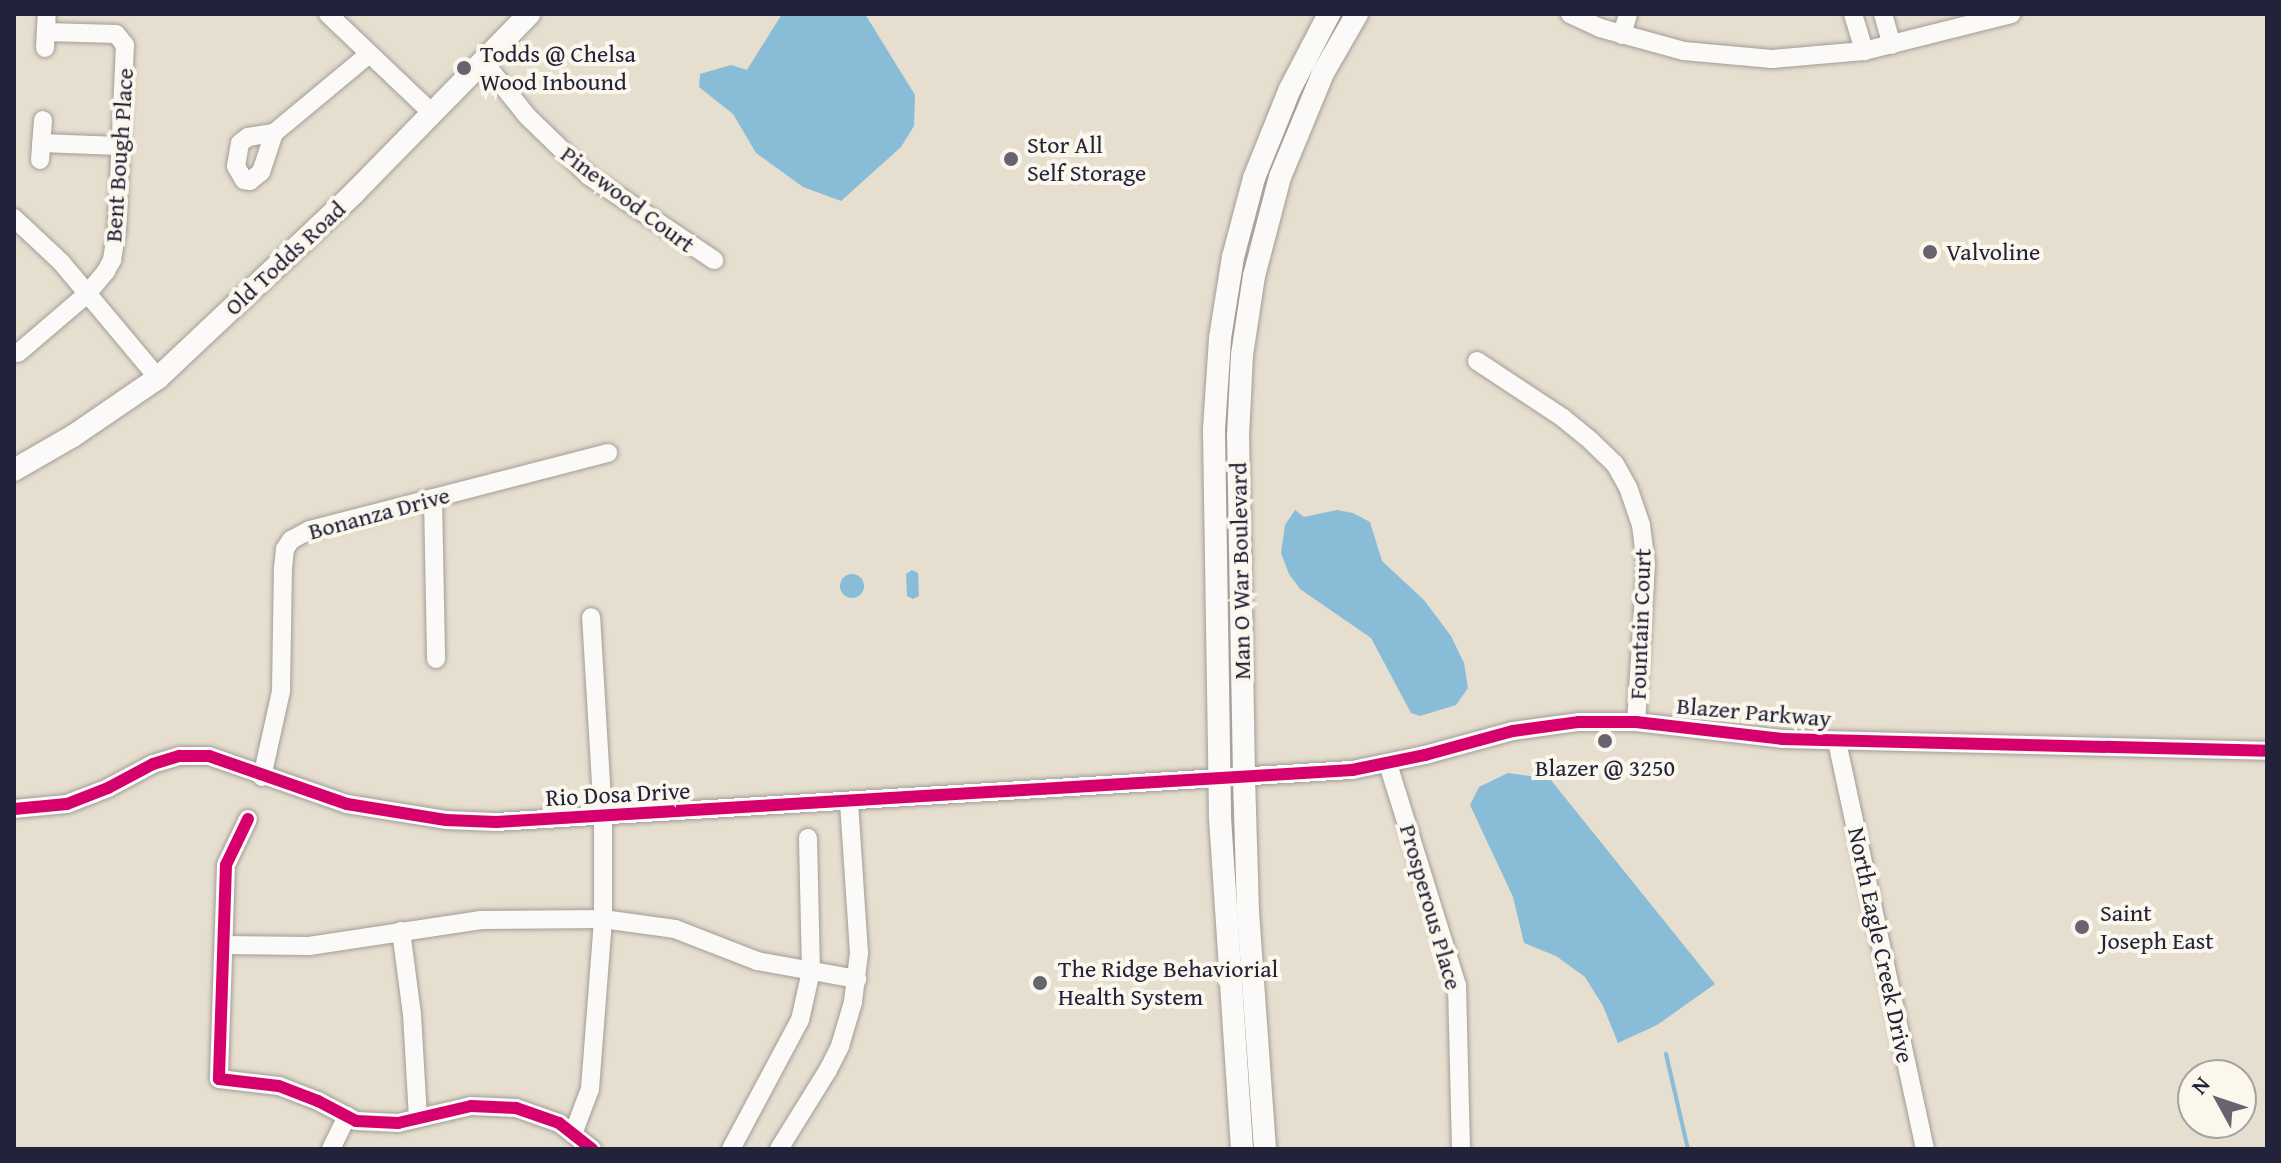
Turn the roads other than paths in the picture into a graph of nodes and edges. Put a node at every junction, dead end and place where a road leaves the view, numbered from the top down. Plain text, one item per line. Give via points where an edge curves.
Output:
1 (328, 14) edge
2 (529, 14) edge
3 (1329, 14) edge
4 (1357, 14) edge
5 (1570, 14) edge
6 (1628, 14) edge
7 (1853, 14) edge
8 (1883, 14) edge
9 (2011, 14) edge
10 (46, 31) edge
11 (1622, 35) junction
12 (1892, 45) junction
13 (1864, 51) junction
14 (369, 54) junction
15 (483, 61) junction
16 (433, 114) junction
17 (43, 120) dead end
18 (274, 133) dead end
19 (119, 146) junction
20 (14, 218) edge
21 (714, 260) dead end
22 (87, 294) junction
23 (18, 353) dead end
24 (1477, 361) dead end
25 (158, 378) junction
26 (608, 453) dead end
27 (14, 470) edge
28 (433, 498) junction
29 (591, 617) dead end
30 (436, 659) dead end
31 (1636, 722) junction
32 (1837, 742) junction
33 (2267, 751) edge
34 (1388, 764) junction
35 (1244, 775) junction
36 (262, 777) junction
37 (1219, 778) junction
38 (849, 802) junction
39 (14, 809) edge
40 (603, 817) junction
41 (248, 819) dead end
42 (808, 838) dead end
43 (603, 919) junction
44 (401, 931) junction
45 (224, 945) junction
46 (811, 971) junction
47 (857, 979) junction
48 (347, 1116) junction
49 (418, 1118) junction
50 (573, 1134) junction
51 (331, 1149) edge
52 (592, 1149) edge
53 (731, 1149) edge
54 (779, 1149) edge
55 (1242, 1149) edge
56 (1265, 1149) edge
57 (1461, 1149) edge
58 (1925, 1149) edge

1 - 14 street
2 - 15 main road, Old Todds Road
3 - 37 main road, Man O War Boulevard via 1290,89 1254,178 1233,257 1220,338 1214,429
4 - 35 main road, Man O War Boulevard via 1323,73 1287,157 1248,313 1238,436
5 - 11 street
6 - 11 street
7 - 13 street
8 - 12 street
9 - 12 street
10 - 19 street, Bent Bough Place via 122,38
11 - 13 street via 1684,51 1745,58
12 - 13 street
14 - 16 street
14 - 18 street
15 - 16 main road, Old Todds Road
15 - 21 street, Pinewood Court via 527,116 589,176
16 - 25 main road, Old Todds Road
17 - 19 street via 40,151
19 - 22 street, Bent Bough Place via 114,249 106,271
20 - 22 street
22 - 23 street, Bent Bough Place
22 - 25 street
24 - 31 street, Fountain Court via 1599,447 1628,487 1641,525 1646,564
25 - 27 main road, Old Todds Road
26 - 28 street, Bonanza Drive
28 - 30 street
28 - 36 street, Bonanza Drive via 310,530 285,549 281,691
29 - 40 street
31 - 32 street, Blazer Parkway
31 - 34 street, Blazer Parkway via 1534,727
32 - 33 street, Blazer Parkway
32 - 58 street, North Eagle Creek Drive
34 - 35 street, Blazer Parkway
34 - 57 street, Prosperous Place via 1457,985
35 - 37 street, Rio Dosa Drive
35 - 56 main road, Man O War Boulevard
36 - 39 street, Rio Dosa Drive via 209,756 180,756 67,804
36 - 40 street, Rio Dosa Drive via 347,804 446,820
37 - 38 street, Rio Dosa Drive
37 - 55 main road, Man O War Boulevard
38 - 40 street, Rio Dosa Drive
38 - 47 street
40 - 43 street
41 - 45 street via 226,865
42 - 46 street
43 - 44 street via 481,920
43 - 46 street via 675,929 757,961
43 - 50 street via 590,1089
44 - 45 street via 309,946
44 - 49 street
45 - 48 street via 219,1079 279,1086
46 - 47 street
46 - 53 street via 800,1020
47 - 54 street via 840,1046
48 - 49 street via 398,1123
48 - 51 street
49 - 50 street via 471,1106 516,1108 559,1123
50 - 52 street

